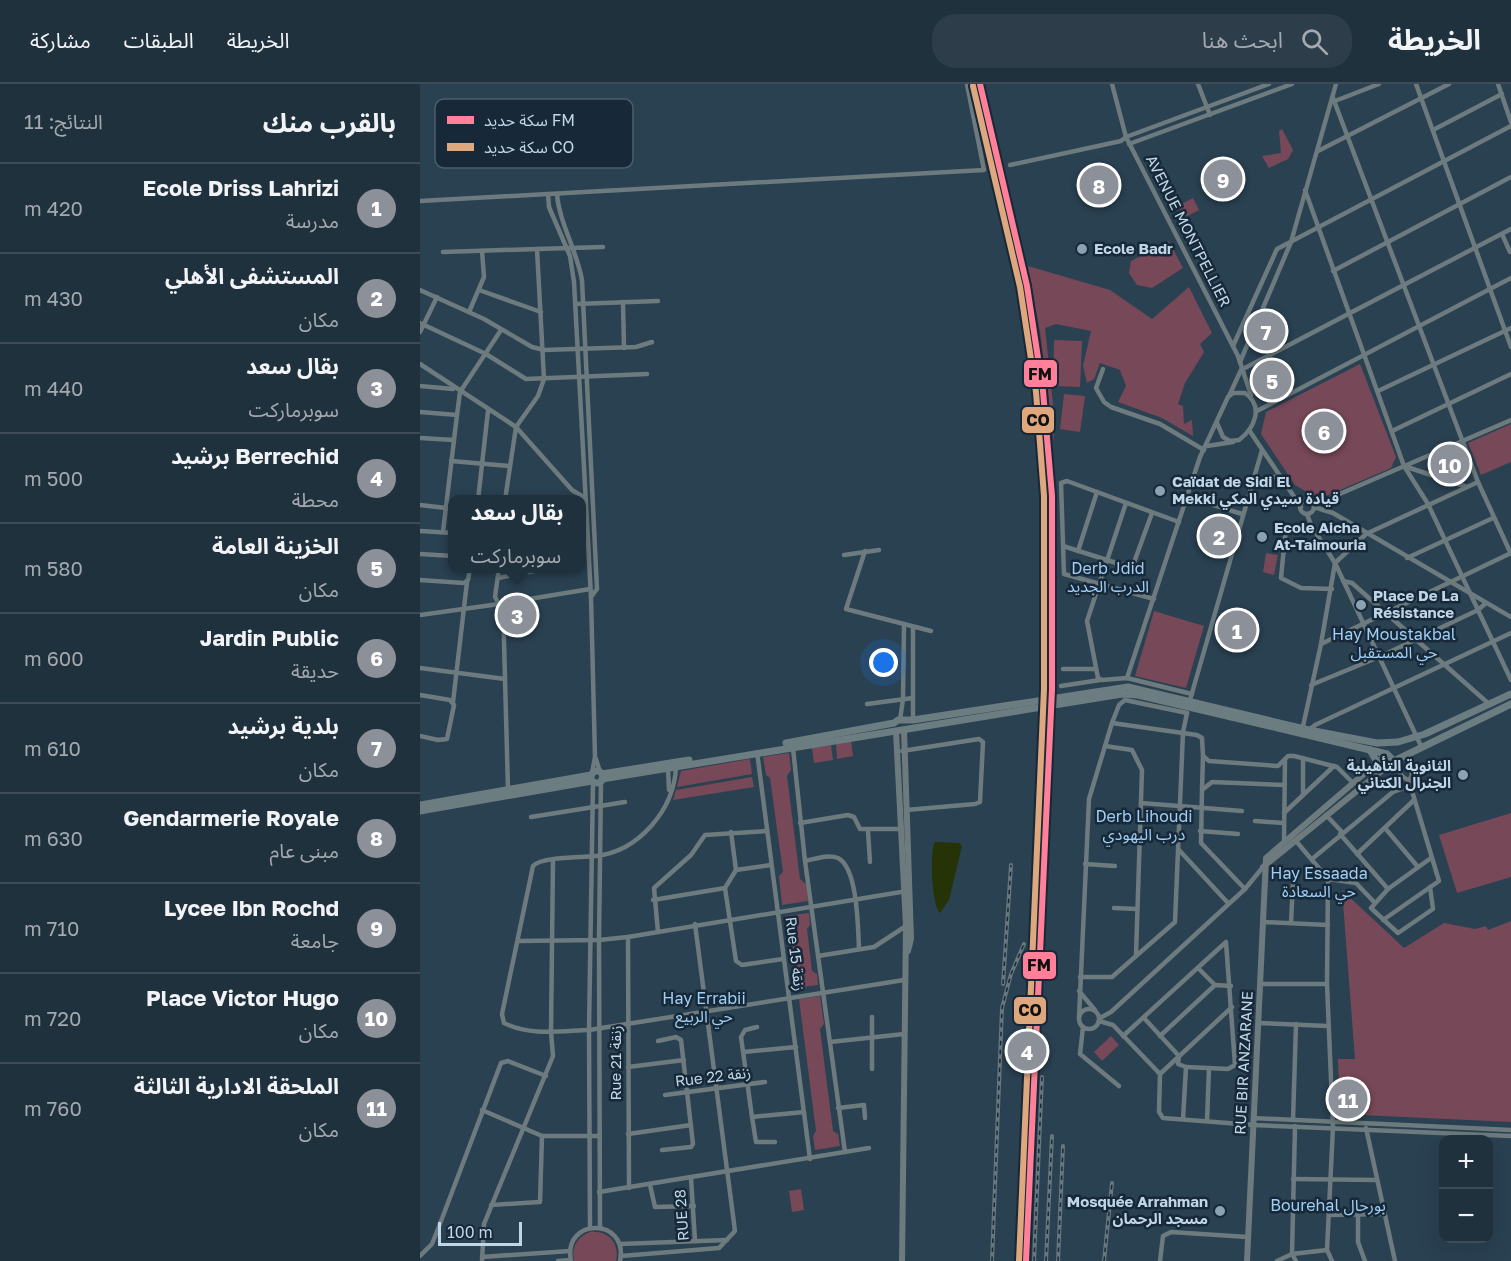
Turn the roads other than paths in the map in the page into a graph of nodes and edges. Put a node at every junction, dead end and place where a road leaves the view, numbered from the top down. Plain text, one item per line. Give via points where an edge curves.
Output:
1 (967, 84) edge
2 (1112, 84) edge
3 (1198, 84) edge
4 (1269, 84) edge
5 (1292, 84) edge
6 (1336, 84) edge
7 (1379, 84) edge
8 (1416, 84) edge
9 (1449, 84) edge
10 (1498, 84) edge
11 (1502, 94) junction
12 (1334, 99) junction
13 (1422, 99) junction
14 (1207, 107) junction
15 (1210, 115) junction
16 (1511, 122) edge
17 (1511, 126) edge
18 (1433, 130) junction
19 (1126, 137) junction
20 (1349, 137) junction
21 (1121, 141) junction
22 (1130, 144) junction
23 (1317, 151) junction
24 (1444, 162) junction
25 (1010, 165) dead end
26 (1511, 177) edge
27 (1305, 190) junction
28 (548, 194) junction
29 (557, 194) junction
30 (420, 201) edge
31 (1373, 201) junction
32 (1460, 205) junction
33 (1317, 228) junction
34 (1511, 229) edge
35 (1502, 234) junction
36 (1389, 240) junction
37 (1290, 242) junction
38 (603, 247) dead end
39 (567, 248) junction
40 (574, 248) junction
41 (1476, 248) junction
42 (537, 249) junction
43 (482, 251) junction
44 (443, 252) dead end
45 (1510, 252) edge
46 (1333, 271) junction
47 (1511, 278) edge
48 (1404, 284) junction
49 (420, 290) edge
50 (479, 290) junction
51 (1490, 290) junction
52 (437, 297) junction
53 (658, 301) dead end
54 (623, 302) junction
55 (576, 304) junction
56 (583, 304) junction
57 (469, 312) junction
58 (541, 312) junction
59 (1349, 313) junction
60 (422, 324) edge
61 (1419, 328) junction
62 (1508, 329) edge
63 (501, 330) junction
64 (420, 332) edge
65 (652, 342) dead end
66 (1233, 346) junction
67 (1511, 347) edge
68 (624, 348) junction
69 (578, 349) junction
70 (585, 349) junction
71 (544, 350) junction
72 (486, 354) junction
73 (1365, 356) junction
74 (1240, 362) junction
75 (420, 364) edge
76 (1434, 365) junction
77 (1103, 369) dead end
78 (1241, 370) junction
79 (647, 374) dead end
80 (1511, 374) edge
81 (579, 377) junction
82 (586, 377) junction
83 (544, 379) junction
84 (420, 386) edge
85 (458, 391) junction
86 (1378, 391) junction
87 (1228, 397) junction
88 (1254, 400) junction
89 (1449, 404) junction
90 (488, 411) junction
91 (1257, 411) junction
92 (420, 412) edge
93 (457, 415) junction
94 (1511, 420) edge
95 (1217, 423) junction
96 (516, 427) junction
97 (1249, 430) junction
98 (1392, 431) junction
99 (420, 438) edge
100 (454, 440) junction
101 (1235, 441) junction
102 (1462, 441) junction
103 (1205, 448) junction
104 (1262, 450) junction
105 (452, 461) junction
106 (482, 464) junction
107 (509, 466) junction
108 (1404, 466) junction
109 (1279, 476) junction
110 (1253, 481) junction
111 (1478, 482) junction
112 (1467, 487) junction
113 (1292, 491) junction
114 (1097, 492) junction
115 (479, 495) edge
116 (506, 495) edge
117 (580, 495) edge
118 (585, 495) edge
119 (1188, 497) junction
120 (1306, 500) junction
121 (1126, 503) junction
122 (1428, 504) junction
123 (420, 505) edge
124 (1314, 506) junction
125 (1301, 507) junction
126 (446, 508) junction
127 (586, 508) edge
128 (593, 508) junction
129 (1152, 513) junction
130 (1242, 514) junction
131 (1307, 514) junction
132 (1494, 518) junction
133 (1179, 522) junction
134 (1311, 525) junction
135 (420, 531) edge
136 (443, 532) junction
137 (448, 532) edge
138 (1366, 534) junction
139 (586, 538) edge
140 (594, 538) junction
141 (1445, 540) junction
142 (1063, 546) junction
143 (879, 550) dead end
144 (865, 551) junction
145 (1078, 551) junction
146 (1511, 553) edge
147 (420, 554) edge
148 (844, 555) dead end
149 (448, 556) edge
150 (1407, 558) junction
151 (1107, 560) junction
152 (1335, 563) junction
153 (469, 573) edge
154 (498, 573) edge
155 (524, 573) edge
156 (586, 573) edge
157 (1461, 576) junction
158 (498, 578) junction
159 (420, 580) edge
160 (1343, 581) junction
161 (467, 582) junction
162 (1449, 582) junction
163 (1098, 585) junction
164 (589, 589) junction
165 (597, 589) junction
166 (1332, 589) junction
167 (1468, 592) junction
168 (591, 597) junction
169 (1154, 599) junction
170 (1486, 603) junction
171 (501, 604) junction
172 (464, 609) junction
173 (1478, 610) junction
174 (1386, 614) junction
175 (420, 615) edge
176 (1511, 617) edge
177 (904, 624) junction
178 (1364, 625) junction
179 (913, 627) junction
180 (931, 631) dead end
181 (1511, 633) edge
182 (1415, 640) junction
183 (1492, 642) junction
184 (1321, 644) junction
185 (1379, 657) junction
186 (1445, 664) junction
187 (420, 668) edge
188 (1063, 669) dead end
189 (1096, 669) junction
190 (456, 674) junction
191 (1128, 678) junction
192 (505, 679) junction
193 (1100, 680) junction
194 (1511, 680) edge
195 (1061, 686) dead end
196 (1311, 686) junction
197 (1394, 688) junction
198 (1511, 694) edge
199 (420, 695) edge
200 (913, 698) junction
201 (903, 699) junction
202 (453, 702) junction
203 (867, 704) dead end
204 (1189, 704) junction
205 (1489, 704) junction
206 (1510, 707) edge
207 (913, 720) junction
208 (1112, 723) junction
209 (900, 726) junction
210 (1183, 732) junction
211 (1305, 732) junction
212 (420, 736) edge
213 (1416, 737) junction
214 (1398, 742) junction
215 (792, 746) junction
216 (1104, 746) junction
217 (1421, 746) junction
218 (1370, 750) junction
219 (897, 751) junction
220 (906, 751) junction
221 (757, 752) junction
222 (1408, 753) junction
223 (1388, 754) junction
224 (1203, 756) junction
225 (1303, 758) junction
226 (1284, 760) junction
227 (1394, 761) junction
228 (1377, 762) junction
229 (1334, 766) junction
230 (672, 767) junction
231 (597, 777) junction
232 (1353, 783) junction
233 (1409, 783) junction
234 (1285, 785) junction
235 (1203, 789) junction
236 (508, 790) junction
237 (1303, 795) junction
238 (1413, 801) junction
239 (625, 802) dead end
240 (1141, 803) junction
241 (420, 805) edge
242 (600, 806) junction
243 (1181, 806) junction
244 (591, 807) junction
245 (1201, 807) junction
246 (905, 810) junction
247 (420, 811) edge
248 (1242, 811) dead end
249 (1283, 814) junction
250 (1326, 815) junction
251 (531, 817) dead end
252 (1255, 821) dead end
253 (800, 823) junction
254 (1283, 823) junction
255 (903, 828) junction
256 (1385, 828) junction
257 (766, 831) junction
258 (868, 831) junction
259 (1200, 831) junction
260 (731, 832) junction
261 (1341, 833) junction
262 (1238, 834) dead end
263 (1284, 841) junction
264 (1296, 841) junction
265 (1179, 850) junction
266 (1357, 854) junction
267 (600, 856) junction
268 (591, 857) junction
269 (1431, 858) junction
270 (1312, 859) junction
271 (554, 860) junction
272 (805, 861) junction
273 (870, 862) dead end
274 (1085, 864) junction
275 (771, 865) junction
276 (1114, 866) dead end
277 (1263, 867) junction
278 (1418, 867) junction
279 (736, 870) junction
280 (1328, 879) junction
281 (1293, 882) dead end
282 (1430, 887) junction
283 (725, 888) junction
284 (1245, 889) junction
285 (1388, 889) junction
286 (907, 891) junction
287 (855, 898) junction
288 (654, 900) junction
289 (1228, 903) junction
290 (812, 906) junction
291 (1373, 906) junction
292 (1114, 908) dead end
293 (1137, 909) junction
294 (777, 912) junction
295 (730, 919) junction
296 (1383, 920) junction
297 (1263, 922) junction
298 (1291, 923) junction
299 (694, 924) junction
300 (1328, 925) junction
301 (906, 926) junction
302 (658, 932) junction
303 (628, 937) junction
304 (591, 940) junction
305 (599, 940) junction
306 (518, 941) junction
307 (551, 941) junction
308 (859, 949) junction
309 (906, 955) junction
310 (1136, 955) junction
311 (818, 956) junction
312 (783, 959) junction
313 (1198, 968) junction
314 (1080, 977) junction
315 (904, 980) junction
316 (1261, 984) junction
317 (1327, 984) junction
318 (1215, 985) junction
319 (1231, 986) junction
320 (823, 991) junction
321 (1079, 991) junction
322 (788, 997) junction
323 (1232, 1007) junction
324 (1096, 1011) junction
325 (707, 1012) junction
326 (872, 1017) dead end
327 (1079, 1018) junction
328 (1144, 1018) junction
329 (1099, 1019) junction
330 (1259, 1023) junction
331 (1296, 1024) junction
332 (628, 1025) junction
333 (1328, 1026) junction
334 (757, 1027) dead end
335 (1083, 1027) junction
336 (600, 1028) junction
337 (589, 1029) junction
338 (551, 1032) junction
339 (904, 1034) junction
340 (1123, 1036) junction
341 (1160, 1036) junction
342 (872, 1037) junction
343 (658, 1041) dead end
344 (830, 1042) junction
345 (796, 1047) junction
346 (744, 1053) junction
347 (1179, 1056) junction
348 (684, 1060) junction
349 (628, 1067) junction
350 (1186, 1067) junction
351 (1209, 1068) junction
352 (872, 1069) dead end
353 (1160, 1074) junction
354 (546, 1076) junction
355 (765, 1082) dead end
356 (747, 1085) junction
357 (1119, 1086) dead end
358 (717, 1088) junction
359 (688, 1092) junction
360 (665, 1095) dead end
361 (838, 1108) junction
362 (482, 1110) junction
363 (804, 1112) junction
364 (751, 1114) junction
365 (865, 1118) dead end
366 (1183, 1119) junction
367 (1293, 1120) junction
368 (1207, 1121) junction
369 (1333, 1121) junction
370 (1251, 1122) junction
371 (1365, 1123) junction
372 (691, 1125) junction
373 (1295, 1126) junction
374 (523, 1127) junction
375 (1333, 1127) junction
376 (1482, 1129) junction
377 (1366, 1130) junction
378 (1511, 1130) edge
379 (628, 1134) junction
380 (1482, 1135) joint
381 (1493, 1135) edge
382 (542, 1136) junction
383 (590, 1136) junction
384 (600, 1136) junction
385 (1511, 1136) edge
386 (775, 1142) dead end
387 (869, 1148) dead end
388 (662, 1150) dead end
389 (845, 1152) junction
390 (810, 1158) junction
391 (728, 1173) junction
392 (691, 1178) junction
393 (1293, 1179) junction
394 (1330, 1180) junction
395 (1377, 1180) junction
396 (650, 1185) junction
397 (628, 1188) junction
398 (600, 1191) junction
399 (591, 1192) junction
400 (491, 1205) junction
401 (694, 1206) junction
402 (1383, 1214) junction
403 (1329, 1215) junction
404 (1359, 1215) junction
405 (590, 1228) junction
406 (600, 1228) junction
407 (1248, 1237) junction
408 (727, 1240) junction
409 (695, 1241) junction
410 (620, 1244) junction
411 (696, 1250) junction
412 (1327, 1250) junction
413 (570, 1251) junction
414 (1292, 1254) junction
415 (420, 1256) edge
416 (621, 1258) edge
417 (482, 1259) edge
418 (570, 1260) edge
419 (558, 1261) edge
420 (902, 1261) edge
421 (1160, 1261) edge
422 (1246, 1261) edge
423 (1277, 1261) edge
424 (1296, 1261) edge
425 (1332, 1261) edge
426 (1365, 1261) edge
427 (1395, 1261) edge

1 - 29 street via 984,170
2 - 19 street, AVENUE MONTPELLIER
3 - 14 street
4 - 14 street
5 - 15 street
6 - 12 street
7 - 12 street
8 - 13 street
9 - 13 street
10 - 11 street
11 - 16 street
11 - 18 street
12 - 20 street
12 - 23 street
13 - 18 street
13 - 20 street
14 - 15 street
14 - 19 street
15 - 22 street
17 - 24 street
18 - 24 street
19 - 21 street
19 - 22 street, AVENUE MONTPELLIER
20 - 23 street
20 - 31 street
21 - 22 street
21 - 25 street
22 - 66 street, AVENUE MONTPELLIER
23 - 27 street
24 - 31 street
24 - 32 street
26 - 32 street
27 - 33 street
27 - 37 street
28 - 29 street
28 - 30 street
28 - 39 street via 549,207
29 - 40 street
31 - 33 street
31 - 36 street
32 - 36 street
32 - 41 street
33 - 37 street
33 - 46 street
34 - 35 street
35 - 41 street
35 - 45 street
36 - 46 street
36 - 48 street
37 - 66 street via 1275,251
37 - 74 street
38 - 40 street
39 - 40 street
39 - 42 street
39 - 55 street
40 - 56 street
41 - 48 street
41 - 51 street
42 - 43 street
42 - 58 street
43 - 44 street
43 - 50 street via 484,277
46 - 59 street
47 - 51 street
48 - 59 street
48 - 61 street
49 - 52 street
50 - 57 street
50 - 58 street
51 - 61 street
51 - 62 street
52 - 57 street
52 - 60 street
53 - 54 street
54 - 56 street
54 - 68 street
55 - 56 street
55 - 69 street
56 - 70 street
57 - 63 street
58 - 71 street
59 - 73 street
59 - 78 street
60 - 64 street
60 - 72 street
61 - 73 street
61 - 76 street
62 - 67 street
62 - 76 street
63 - 71 street
63 - 72 street
65 - 68 street
66 - 74 street, AVENUE MONTPELLIER
68 - 70 street
69 - 70 street
69 - 71 street
69 - 81 street
70 - 82 street
71 - 83 street
72 - 83 street via 522,378
72 - 85 street
73 - 86 street
73 - 91 street
74 - 78 street, AVENUE MONTPELLIER
75 - 85 street
76 - 86 street
76 - 89 street
77 - 103 street via 1096,388 1107,404 1160,424
78 - 87 street
78 - 88 street, AVENUE MONTPELLIER
79 - 82 street
80 - 89 street
81 - 82 street
81 - 83 street
81 - 118 street
82 - 128 street
83 - 96 street via 538,396
84 - 85 street
85 - 90 street
85 - 93 street
86 - 98 street
87 - 88 street via 1245,393
87 - 95 street
88 - 91 street
89 - 98 street
89 - 102 street
90 - 96 street
90 - 106 street
91 - 97 street
92 - 93 street
93 - 100 street
94 - 102 street
95 - 101 street via 1223,437
95 - 103 street
96 - 107 street
96 - 117 street
97 - 101 street
97 - 104 street
98 - 108 street
99 - 100 street
100 - 105 street
101 - 103 street
102 - 108 street
102 - 111 street
103 - 119 street
104 - 109 street
104 - 110 street
105 - 106 street
105 - 126 street
106 - 107 street
106 - 115 street
107 - 116 street
108 - 112 street
108 - 122 street
108 - 124 street
109 - 110 street
109 - 113 street
110 - 130 street
111 - 112 street
111 - 132 street
112 - 122 street
113 - 120 street
113 - 125 street
114 - 121 street
114 - 142 street via 1067,481 1061,483
114 - 145 street
119 - 130 street
119 - 133 street
120 - 124 street
120 - 125 street
121 - 129 street
121 - 151 street
122 - 138 street
122 - 141 street
123 - 126 street
124 - 131 street
124 - 138 street
125 - 131 street
126 - 136 street
127 - 128 street
128 - 140 street
129 - 133 street
129 - 151 street via 1134,567
130 - 204 street
131 - 134 street
132 - 141 street
132 - 146 street
133 - 169 street
134 - 152 street
134 - 166 street via 1291,530 1285,536 1281,578 1301,588
135 - 136 street
136 - 137 street
138 - 150 street
138 - 152 street
139 - 140 street
140 - 165 street
141 - 150 street
141 - 157 street
142 - 145 street
142 - 163 street via 1066,577
143 - 144 street
144 - 148 street
144 - 177 street via 846,609
145 - 151 street
146 - 157 street
147 - 149 street
150 - 162 street
151 - 163 street
152 - 160 street
152 - 166 street
153 - 161 street
154 - 158 street
155 - 158 street
156 - 164 street
157 - 162 street
157 - 167 street
158 - 171 street via 495,597
159 - 161 street
160 - 174 street via 1352,583
160 - 178 street
161 - 172 street
162 - 167 street
162 - 174 street
163 - 169 street
163 - 189 street via 1087,621
164 - 165 street
164 - 168 street
164 - 171 street
165 - 168 street
166 - 184 street
167 - 170 street
167 - 173 street
168 - 231 street
169 - 191 street
170 - 173 street
170 - 176 street
171 - 172 street
171 - 192 street
172 - 175 street
172 - 190 street
173 - 182 street
173 - 183 street
174 - 178 street
174 - 182 street
177 - 179 street
177 - 201 street
178 - 184 street
178 - 185 street
179 - 180 street
179 - 200 street
181 - 183 street
182 - 185 street
182 - 186 street
183 - 186 street
183 - 194 street
184 - 196 street
185 - 196 street
185 - 197 street
186 - 197 street
186 - 205 street
187 - 190 street
188 - 189 street
189 - 193 street
190 - 192 street
190 - 202 street
191 - 193 street
191 - 204 street
192 - 236 street
193 - 195 street
196 - 211 street
197 - 211 street
197 - 213 street
198 - 205 main road
199 - 202 street
200 - 201 street
200 - 207 street
201 - 203 street
201 - 209 street
202 - 212 street via 447,739
204 - 207 main road via 1121,687
204 - 208 street via 1125,700
204 - 209 main road via 1122,694
204 - 210 street
204 - 211 main road
205 - 213 main road
206 - 217 main road
207 - 209 main road
208 - 210 street
208 - 216 street
209 - 215 main road
209 - 219 street
209 - 220 street
209 - 231 main road
210 - 224 street via 1202,738
210 - 243 street
211 - 214 main road
211 - 218 main road
213 - 214 main road
213 - 217 street
214 - 222 main road
214 - 223 main road
215 - 221 main road
215 - 253 street
216 - 240 street via 1123,747 1137,755 1143,779
216 - 274 street via 1089,799
217 - 222 main road
218 - 223 main road
218 - 228 main road
219 - 220 street
219 - 255 street
220 - 246 street
220 - 246 street via 979,739 983,742 980,801
221 - 230 main road
221 - 257 street, Rue 15 زنقة
222 - 227 main road
222 - 233 street via 1412,775
223 - 227 main road
223 - 228 street
224 - 226 street via 1209,761 1278,766
224 - 235 street
225 - 226 street via 1288,756
225 - 229 street
225 - 237 street
226 - 234 street
227 - 233 street
227 - 250 street
228 - 232 street
229 - 232 street
229 - 237 street
230 - 231 main road
230 - 267 street via 670,792 659,817 641,837
231 - 236 main road
231 - 242 street
231 - 244 street
231 - 247 main road
232 - 263 street
233 - 238 street
233 - 261 street
234 - 235 street via 1212,782
234 - 249 street
235 - 245 street
236 - 241 main road
237 - 249 street
238 - 256 street
238 - 269 street
239 - 242 street
240 - 243 street
240 - 293 street
242 - 244 street
242 - 267 street
243 - 245 street
243 - 265 street
244 - 251 street
244 - 268 street
245 - 248 street
245 - 259 street
246 - 255 street
249 - 254 street
250 - 261 street
250 - 264 street
252 - 254 street
253 - 258 street via 851,815 860,829
253 - 272 street
254 - 263 street
255 - 258 street
255 - 286 street
256 - 266 street
256 - 278 street
257 - 260 street
257 - 275 street, Rue 15 زنقة
258 - 273 street
259 - 262 street
259 - 284 street via 1202,846
260 - 279 street
260 - 288 street via 705,835 691,855 654,888
261 - 266 street
261 - 270 street
263 - 277 street via 1269,853
264 - 270 street
264 - 277 street
265 - 289 street
265 - 310 street via 1175,922
266 - 285 street
267 - 268 street
267 - 305 street
268 - 271 street
268 - 304 street
269 - 278 street
269 - 282 street via 1439,881
270 - 280 street
271 - 306 street via 539,861 533,866
271 - 307 street
272 - 287 street via 829,856 841,860 850,873
272 - 290 street
274 - 276 street
274 - 314 street
275 - 279 street
275 - 294 street, Rue 15 زنقة
277 - 284 street
277 - 297 street, RUE BIR ANZARANE
278 - 285 street
279 - 283 street
280 - 291 street via 1356,883
280 - 300 street
281 - 298 street
282 - 296 street
282 - 296 street via 1433,909 1401,932 1396,933
283 - 288 street
283 - 295 street
284 - 289 street
285 - 291 street
286 - 287 street
286 - 301 street
286 - 309 street via 911,939
287 - 290 street
287 - 308 street
288 - 302 street
289 - 329 street
290 - 294 street
290 - 311 street
291 - 296 street
292 - 293 street
293 - 310 street
294 - 295 street
294 - 312 street, Rue 15 زنقة
295 - 299 street
295 - 312 street via 738,964
297 - 298 street
297 - 316 street, RUE BIR ANZARANE
298 - 300 street
299 - 302 street
299 - 325 street
300 - 317 street
301 - 308 street via 885,943
301 - 309 street
302 - 303 street
303 - 305 street
303 - 332 street, Rue 21 زنقة
304 - 305 street
304 - 307 street
304 - 337 street
305 - 336 street
306 - 307 street
306 - 338 street via 502,1019 524,1030
307 - 338 street
308 - 311 street
309 - 315 street
310 - 314 street via 1112,977
311 - 320 street
312 - 322 street, Rue 15 زنقة
313 - 318 street
313 - 319 street via 1226,942
313 - 328 street
314 - 321 street
315 - 320 street
315 - 339 street
316 - 317 street
316 - 330 street, RUE BIR ANZARANE
317 - 333 street
318 - 319 street
318 - 341 street
319 - 323 street
320 - 322 street
320 - 344 street
321 - 324 street
321 - 327 street
322 - 325 street
322 - 345 street, Rue 15 زنقة
323 - 347 street
323 - 351 street via 1234,1065 1231,1069
324 - 327 street via 1085,1009
324 - 329 street
325 - 332 street
325 - 358 street
326 - 342 street
327 - 335 street
328 - 340 street
328 - 341 street
329 - 335 street via 1092,1029
329 - 340 street via 1113,1025
330 - 331 street
330 - 370 street, RUE BIR ANZARANE
331 - 333 street
331 - 367 street
332 - 336 street
332 - 349 street, Rue 21 زنقة
333 - 369 street
334 - 346 street via 743,1033
335 - 357 street via 1080,1054
336 - 337 street
336 - 384 street
337 - 338 street
337 - 383 street
338 - 354 street via 553,1056
339 - 342 street
339 - 420 street
340 - 353 street
341 - 347 street
342 - 344 street
342 - 352 street
343 - 348 street via 680,1039
344 - 361 street
345 - 346 street
345 - 363 street, Rue 15 زنقة
346 - 356 street
347 - 350 street via 1178,1064
347 - 353 street
348 - 349 street, Rue 22 زنقة
348 - 359 street
349 - 379 street, Rue 21 زنقة
350 - 351 street
350 - 366 street
351 - 368 street
353 - 366 street via 1159,1115
354 - 362 street via 503,1062
354 - 374 street
355 - 356 street, Rue 22 زنقة
356 - 358 street, Rue 22 زنقة
356 - 364 street
358 - 359 street, Rue 22 زنقة
358 - 391 street
359 - 360 street, Rue 22 زنقة
359 - 372 street
361 - 365 street via 864,1105
361 - 389 street
362 - 374 street
362 - 415 street via 432,1244
363 - 364 street
363 - 390 street, Rue 15 زنقة
364 - 386 street via 756,1142
366 - 368 street
367 - 369 street
367 - 370 street
368 - 370 street
369 - 371 street
369 - 375 street
370 - 373 street
370 - 407 street, RUE BIR ANZARANE
371 - 376 street
371 - 377 street
372 - 379 street
372 - 388 street via 693,1146
373 - 375 street
373 - 393 street
374 - 382 street
374 - 400 street
375 - 377 street
375 - 394 street
376 - 378 street
376 - 380 street
377 - 380 street
377 - 395 street
379 - 397 street, Rue 21 زنقة
381 - 385 street
382 - 383 street
382 - 400 street via 540,1202
383 - 384 street
383 - 399 street
384 - 398 street
387 - 389 street
389 - 390 street
390 - 391 street
391 - 392 street
391 - 408 street via 735,1230
392 - 396 street
392 - 401 street, RUE 28
393 - 394 street
393 - 414 street
394 - 395 street
394 - 403 street
395 - 402 street
396 - 397 street
396 - 401 street via 655,1207
397 - 398 street
398 - 399 street
398 - 406 street
399 - 405 street
400 - 417 street via 482,1235
401 - 409 street, RUE 28
402 - 404 street
402 - 427 street
403 - 404 street
403 - 412 street
404 - 426 street via 1358,1242
405 - 406 street
405 - 413 street via 577,1235
406 - 410 street
407 - 421 street via 1171,1232 1163,1236
407 - 422 street, RUE BIR ANZARANE
408 - 409 street
408 - 411 street via 719,1248
409 - 410 street
409 - 411 street, RUE 28
410 - 416 street
411 - 416 street
412 - 414 street
412 - 425 street
413 - 417 street
413 - 418 street
414 - 423 street
414 - 424 street
418 - 419 street

